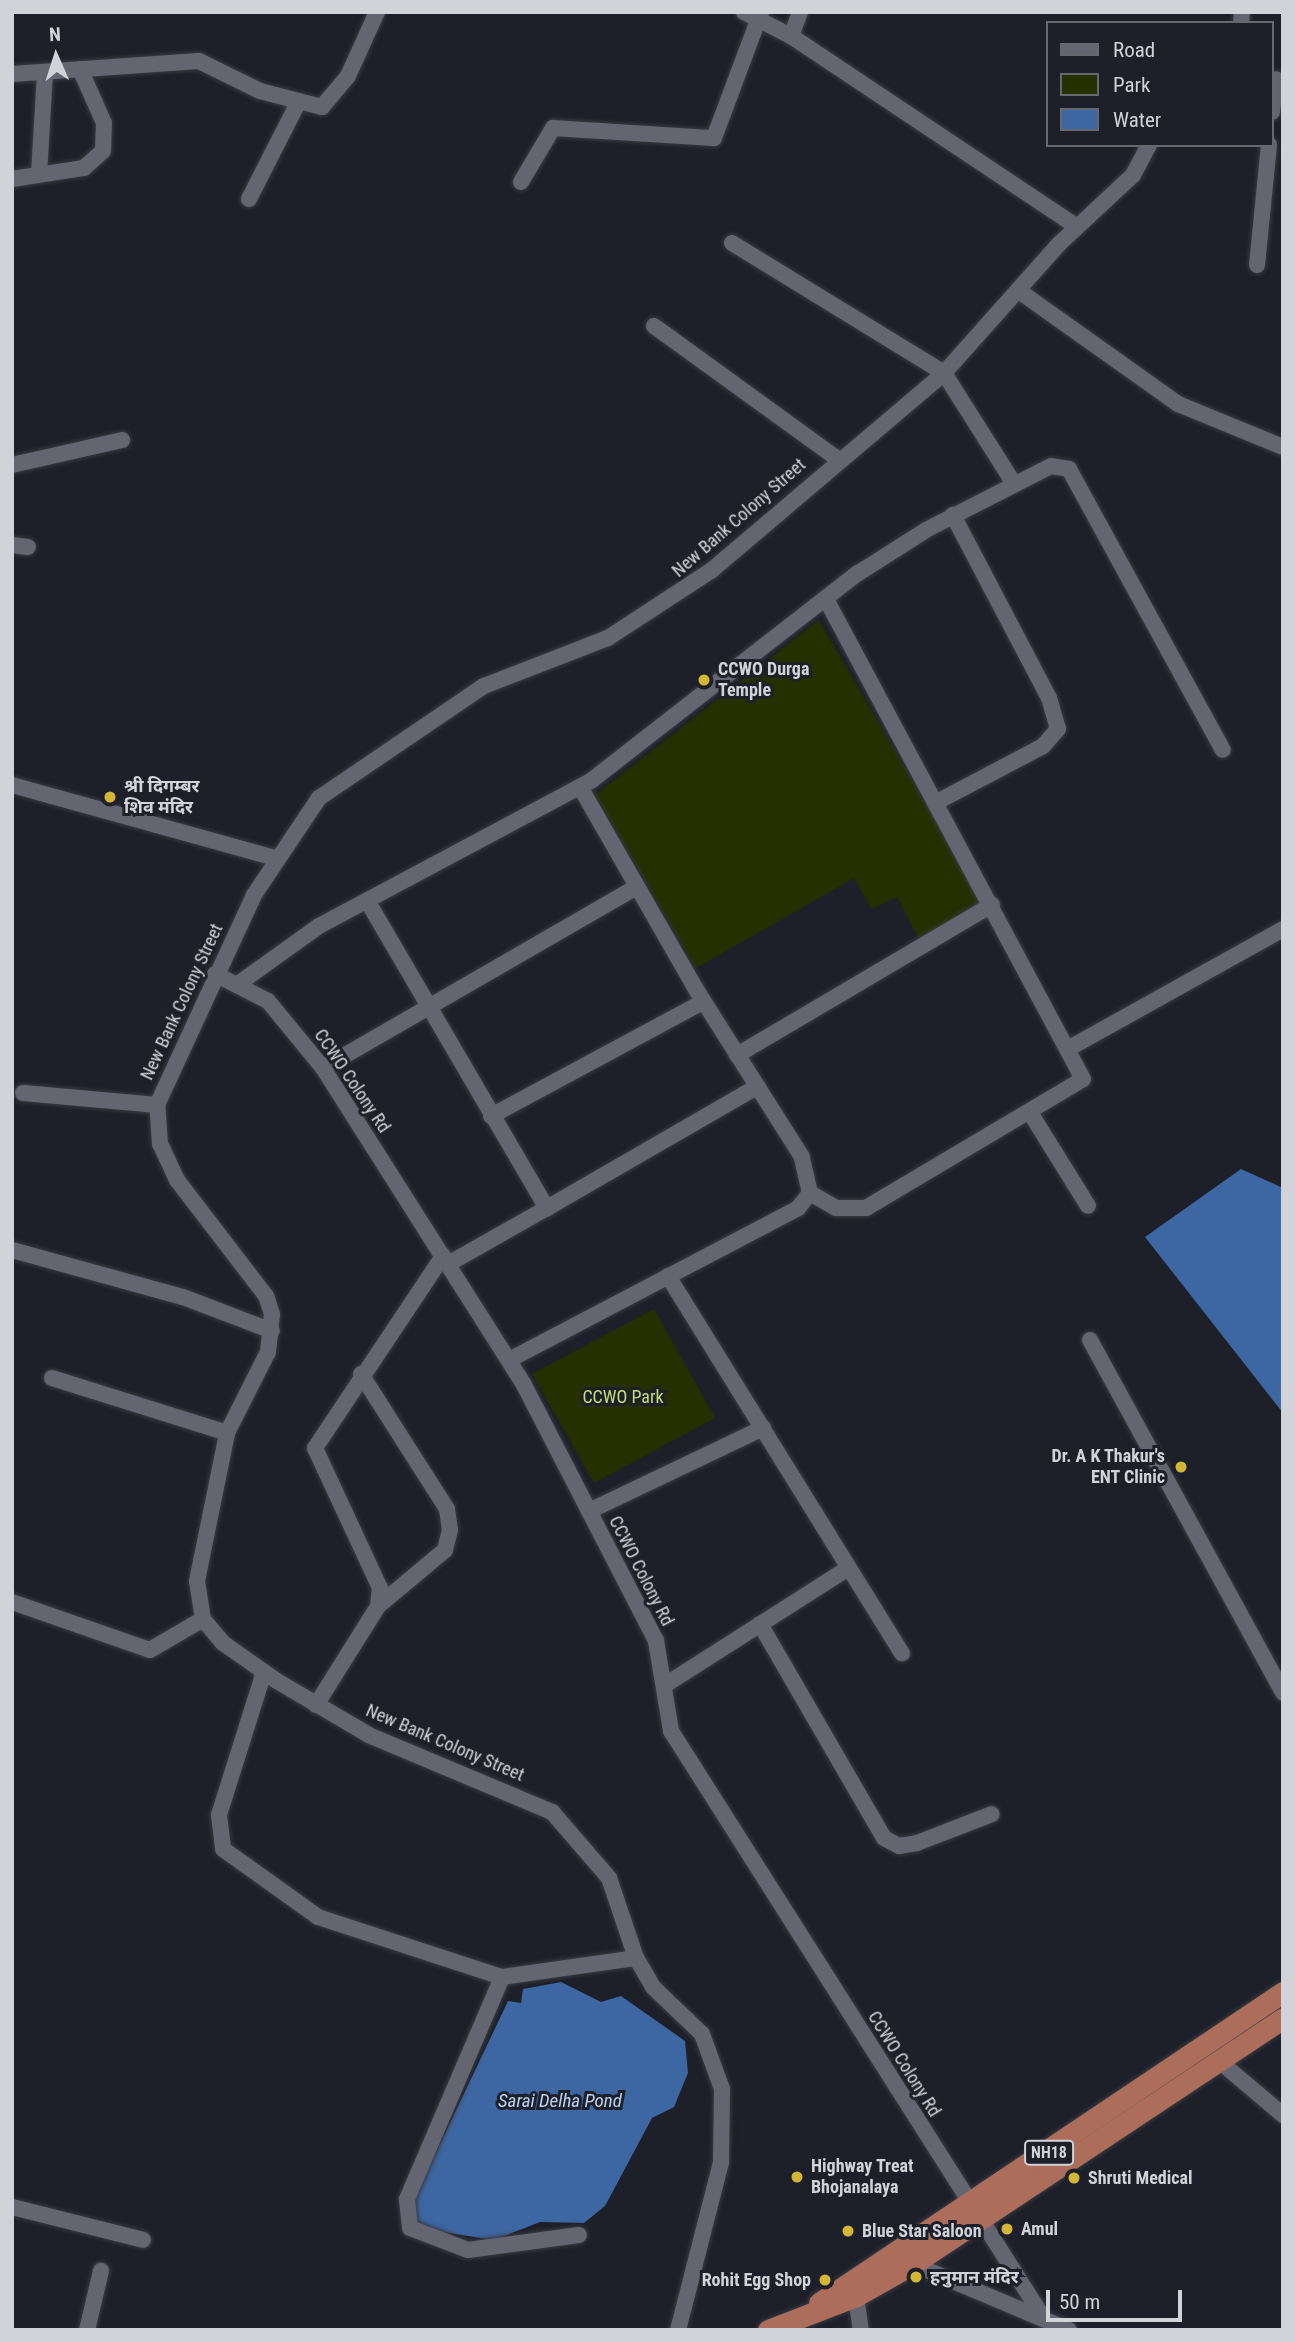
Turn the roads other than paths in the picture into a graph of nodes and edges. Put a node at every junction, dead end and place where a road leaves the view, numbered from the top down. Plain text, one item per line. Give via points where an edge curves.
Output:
1 (377, 12) edge
2 (744, 12) edge
3 (800, 12) edge
4 (760, 15) edge
5 (791, 36) junction
6 (80, 69) junction
7 (45, 72) junction
8 (12, 74) edge
9 (1277, 79) edge
10 (1274, 99) edge
11 (299, 103) junction
12 (1148, 147) edge
13 (1269, 147) edge
14 (39, 174) junction
15 (12, 178) edge
16 (521, 182) dead end
17 (249, 199) dead end
18 (1077, 227) junction
19 (732, 243) dead end
20 (1257, 265) dead end
21 (1018, 291) junction
22 (654, 326) dead end
23 (944, 373) junction
24 (122, 440) dead end
25 (1283, 447) edge
26 (838, 459) junction
27 (12, 465) edge
28 (1013, 482) junction
29 (953, 515) junction
30 (826, 599) junction
31 (1223, 750) dead end
32 (12, 785) edge
33 (580, 787) junction
34 (935, 803) junction
35 (276, 858) junction
36 (637, 887) junction
37 (368, 902) junction
38 (992, 905) junction
39 (1283, 929) edge
40 (215, 974) junction
41 (238, 984) junction
42 (703, 1002) junction
43 (425, 1009) junction
44 (1071, 1047) junction
45 (737, 1055) junction
46 (323, 1068) junction
47 (757, 1087) junction
48 (23, 1093) dead end
49 (157, 1105) junction
50 (1031, 1114) junction
51 (491, 1116) junction
52 (810, 1193) junction
53 (1088, 1206) dead end
54 (547, 1208) junction
55 (12, 1250) edge
56 (446, 1260) junction
57 (668, 1276) junction
58 (272, 1331) junction
59 (1090, 1340) dead end
60 (509, 1360) junction
61 (361, 1374) junction
62 (52, 1378) dead end
63 (762, 1428) junction
64 (227, 1433) junction
65 (589, 1511) junction
66 (849, 1568) junction
67 (12, 1602) edge
68 (378, 1606) junction
69 (204, 1619) junction
70 (760, 1625) junction
71 (902, 1653) dead end
72 (264, 1672) junction
73 (665, 1685) junction
74 (1282, 1689) edge
75 (316, 1705) junction
76 (992, 1814) dead end
77 (636, 1958) junction
78 (502, 1977) junction
79 (1283, 1992) edge
80 (1283, 2018) edge
81 (1219, 2061) junction
82 (1283, 2115) edge
83 (12, 2207) edge
84 (976, 2213) junction
85 (579, 2235) dead end
86 (144, 2240) dead end
87 (913, 2264) junction
88 (101, 2271) dead end
89 (856, 2296) junction
90 (811, 2308) junction
91 (1041, 2314) junction
92 (87, 2330) edge
93 (678, 2330) edge
94 (768, 2330) edge
95 (861, 2330) edge
96 (1069, 2330) edge

1 - 11 street via 331,101 322,107
2 - 4 street
3 - 5 street
4 - 5 street
4 - 16 street via 714,138 553,128
5 - 18 street
6 - 7 street
6 - 11 street via 199,61
6 - 14 street via 107,143 84,167
7 - 8 street
7 - 14 street
9 - 10 street
11 - 17 street
12 - 18 street, New Bank Colony Street via 1133,175
13 - 20 street
14 - 15 street
18 - 21 street, New Bank Colony Street
19 - 23 street
21 - 23 street, New Bank Colony Street
21 - 25 street via 1178,404
22 - 26 street
23 - 26 street, New Bank Colony Street
23 - 28 street
24 - 27 street
26 - 35 street, New Bank Colony Street via 712,570 651,614 608,638 484,686 332,788 308,809
28 - 29 street
28 - 31 street via 1051,466 1069,469
29 - 30 street
29 - 34 street via 1049,698 1058,729 1043,746
30 - 33 street
30 - 34 street
32 - 35 street
33 - 36 street
33 - 37 street
34 - 38 street
35 - 40 street, New Bank Colony Street
36 - 42 street
36 - 43 street
37 - 41 street via 309,932
37 - 43 street
38 - 44 street
38 - 45 street
39 - 44 street
40 - 41 street, CCWO Colony Rd
40 - 49 street, New Bank Colony Street
41 - 46 street, CCWO Colony Rd via 268,1001
42 - 45 street
42 - 51 street
43 - 46 street
43 - 51 street
44 - 50 street via 1083,1071 1079,1087
45 - 47 street
46 - 56 street, CCWO Colony Rd
47 - 52 street via 802,1157
47 - 54 street
48 - 49 street
49 - 58 street, New Bank Colony Street via 160,1144 177,1180 266,1296
50 - 52 street via 866,1208 836,1208
50 - 53 street
51 - 54 street
52 - 57 street via 798,1208
54 - 56 street
55 - 58 street via 183,1297
56 - 60 street, CCWO Colony Rd
56 - 61 street
57 - 60 street
57 - 63 street
58 - 64 street
59 - 74 street
60 - 65 street, CCWO Colony Rd
61 - 68 street via 315,1448 374,1570
61 - 68 street via 446,1510 450,1530 445,1550
62 - 64 street
63 - 65 street
63 - 66 street
64 - 69 street via 197,1581
65 - 73 street, CCWO Colony Rd via 656,1641
66 - 70 street
66 - 71 street
67 - 69 street via 150,1650
68 - 75 street
69 - 72 street, New Bank Colony Street
70 - 73 street
70 - 76 street via 884,1838 899,1846 917,1843
72 - 75 street, New Bank Colony Street
72 - 78 street via 219,1815 223,1849 326,1921
73 - 84 street, CCWO Colony Rd via 671,1731
75 - 77 street, New Bank Colony Street via 369,1735 552,1812 609,1878
77 - 78 street
77 - 93 street, New Bank Colony Street via 653,1987 702,2034 722,2090 721,2162
78 - 85 street via 407,2199 410,2228 468,2250
79 - 84 highway, NH18
80 - 81 highway, NH18
81 - 82 street
81 - 84 highway, NH18
83 - 86 street
84 - 87 highway, NH18
84 - 90 highway, NH18
84 - 91 street, CCWO Colony Rd
87 - 89 highway, NH18
87 - 91 street
88 - 92 street
89 - 90 highway, NH18
89 - 95 street
90 - 94 highway, NH18
91 - 96 street

